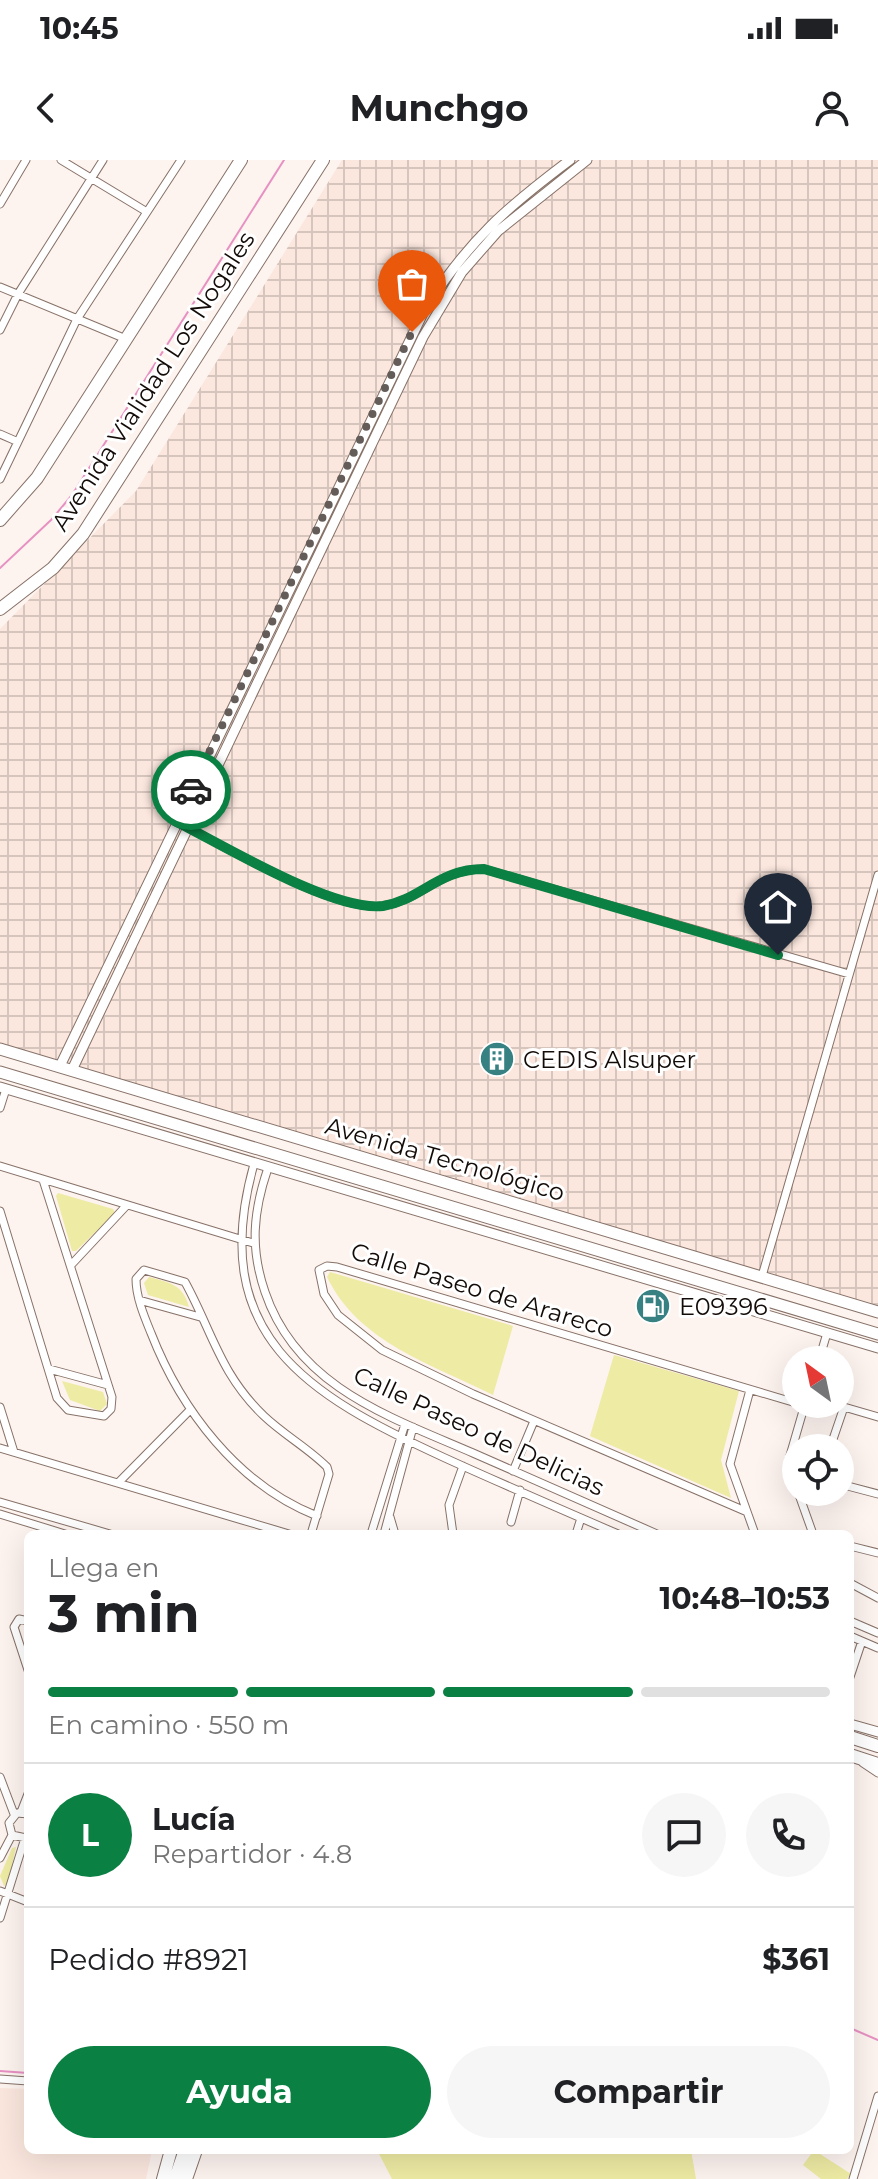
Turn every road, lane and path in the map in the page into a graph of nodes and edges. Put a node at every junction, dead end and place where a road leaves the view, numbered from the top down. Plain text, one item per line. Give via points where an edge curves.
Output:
1 (26, 160) edge
2 (61, 160) edge
3 (103, 160) edge
4 (181, 160) edge
5 (241, 160) edge
6 (323, 160) edge
7 (570, 160) edge
8 (587, 160) edge
9 (91, 179) junction
10 (0, 204) edge
11 (147, 212) junction
12 (0, 287) edge
13 (18, 294) junction
14 (77, 319) junction
15 (0, 330) edge
16 (126, 339) junction
17 (0, 434) edge
18 (16, 441) junction
19 (0, 479) edge
20 (0, 520) edge
21 (0, 609) edge
22 (175, 821) junction
23 (187, 827) junction
24 (878, 875) edge
25 (849, 974) junction
26 (0, 1049) edge
27 (60, 1066) junction
28 (72, 1070) junction
29 (0, 1072) edge
30 (3, 1088) edge
31 (0, 1108) edge
32 (254, 1164) junction
33 (0, 1166) edge
34 (268, 1168) junction
35 (43, 1180) junction
36 (127, 1205) junction
37 (0, 1211) edge
38 (635, 1238) junction
39 (239, 1240) junction
40 (253, 1243) junction
41 (629, 1261) junction
42 (71, 1265) junction
43 (762, 1276) junction
44 (139, 1300) junction
45 (878, 1312) edge
46 (200, 1317) junction
47 (827, 1333) junction
48 (878, 1334) edge
49 (823, 1346) edge
50 (878, 1348) edge
51 (49, 1369) junction
52 (108, 1385) junction
53 (750, 1390) junction
54 (782, 1399) edge
55 (0, 1407) edge
56 (190, 1410) junction
57 (878, 1417) edge
58 (534, 1421) junction
59 (405, 1424) junction
60 (413, 1427) junction
61 (835, 1434) edge
62 (400, 1438) junction
63 (409, 1442) junction
64 (0, 1448) edge
65 (14, 1452) junction
66 (463, 1466) junction
67 (513, 1471) junction
68 (118, 1483) junction
69 (854, 1487) edge
70 (520, 1490) junction
71 (877, 1491) edge
72 (0, 1502) edge
73 (803, 1506) edge
74 (745, 1511) junction
75 (0, 1514) edge
76 (389, 1515) junction
77 (317, 1516) junction
78 (581, 1518) junction
79 (511, 1522) dead end
80 (52, 1530) edge
81 (96, 1530) edge
82 (276, 1530) edge
83 (312, 1530) edge
84 (372, 1530) edge
85 (385, 1530) edge
86 (394, 1530) edge
87 (452, 1530) edge
88 (577, 1530) edge
89 (609, 1530) edge
90 (648, 1530) edge
91 (753, 1530) edge
92 (812, 1530) edge
93 (854, 1547) edge
94 (878, 1553) edge
95 (854, 1585) edge
96 (878, 1598) edge
97 (24, 1621) edge
98 (854, 1623) edge
99 (878, 1633) edge
100 (17, 1638) junction
101 (854, 1638) edge
102 (24, 1640) edge
103 (862, 1641) junction
104 (878, 1648) edge
105 (24, 1658) edge
106 (854, 1665) edge
107 (854, 1725) edge
108 (878, 1732) edge
109 (854, 1738) edge
110 (875, 1744) edge
111 (854, 1756) edge
112 (854, 1757) edge
113 (878, 1764) edge
114 (878, 1773) edge
115 (0, 1777) edge
116 (21, 1813) edge
117 (7, 1829) edge
118 (24, 1844) edge
119 (0, 1858) edge
120 (4, 1893) edge
121 (24, 1900) edge
122 (0, 1918) edge
123 (0, 2079) edge
124 (24, 2081) edge
125 (878, 2096) edge
126 (170, 2154) edge
127 (184, 2154) edge
128 (195, 2154) edge
129 (163, 2179) edge
130 (175, 2179) edge
131 (186, 2179) edge
132 (853, 2179) edge

1 - 10 street
2 - 9 street
3 - 9 street
4 - 11 street
5 - 16 highway, Avenida Vialidad Los Nogales
6 - 21 highway, Avenida Vialidad Los Nogales via 83,534 53,568
7 - 22 street via 480,233 425,309
8 - 23 street via 498,231 443,302
9 - 11 street
9 - 13 street
11 - 14 street
12 - 13 street
13 - 14 street
13 - 15 street
14 - 16 street
14 - 18 street
16 - 20 highway, Avenida Vialidad Los Nogales via 37,478
17 - 18 street
18 - 19 street
22 - 23 street
22 - 27 street
23 - 25 street via 333,899 362,907 397,901 449,873 484,869
23 - 28 street
24 - 25 street
25 - 43 street
26 - 27 main road, Avenida Tecnológico
27 - 28 main road, Avenida Tecnológico
28 - 38 main road, Avenida Tecnológico
29 - 41 main road, Avenida Tecnológico
30 - 31 street
30 - 32 street
32 - 34 street
32 - 39 street, Calle Paseo de Delicias
33 - 35 street
34 - 40 street, Calle Paseo de Delicias
34 - 47 street
35 - 36 street
35 - 42 street
36 - 39 street
36 - 42 street
37 - 51 street
38 - 41 main road
38 - 43 main road, Avenida Tecnológico
39 - 40 street
39 - 62 street, Calle Paseo de Delicias via 250,1296 286,1358 337,1405
40 - 59 street, Calle Paseo de Delicias via 270,1309 297,1353 329,1383
41 - 48 main road, Avenida Tecnológico
42 - 52 street
43 - 45 main road, Avenida Tecnológico
44 - 46 street
44 - 46 street via 136,1279 150,1269 183,1280
44 - 56 street via 162,1360
46 - 77 street via 221,1361 262,1415 327,1467
47 - 49 street
47 - 50 street
51 - 52 street
51 - 52 street via 60,1404 76,1413 99,1418 108,1413 113,1405
53 - 54 street, Calle Paseo de Arareco
53 - 58 street, Calle Paseo de Arareco via 337,1267 320,1268 324,1294 357,1332 395,1356
53 - 74 street via 730,1464
55 - 65 street
56 - 68 street
56 - 77 street via 241,1467 270,1491
57 - 61 street via 844,1407
58 - 67 street
58 - 74 street, Calle Paseo de Arareco
59 - 60 street, Calle Paseo de Delicias
59 - 62 street
60 - 63 street
60 - 67 street, Calle Paseo de Delicias
62 - 63 street, Calle Paseo de Delicias
62 - 84 street
63 - 66 street, Calle Paseo de Delicias
63 - 76 street
64 - 65 street
65 - 68 street
66 - 70 street, Calle Paseo de Delicias
66 - 87 street via 449,1505
67 - 90 street, Calle Paseo de Delicias
68 - 82 street
69 - 71 street
70 - 78 street, Calle Paseo de Delicias
70 - 79 street
72 - 81 street
73 - 92 street
74 - 91 street
75 - 80 street
76 - 85 street
76 - 86 street
77 - 83 street
78 - 88 street
78 - 89 street, Calle Paseo de Delicias
93 - 94 street
95 - 96 street
97 - 100 street via 17,1620 14,1627
98 - 99 street
100 - 102 street
100 - 105 street
101 - 103 street
103 - 104 street
103 - 106 street
107 - 108 street
109 - 110 highway
111 - 113 highway
112 - 114 street
115 - 116 street
116 - 117 street
117 - 119 street
118 - 120 street
120 - 121 street
120 - 122 street
123 - 124 street
125 - 132 street
126 - 129 highway
127 - 130 highway
128 - 131 highway

